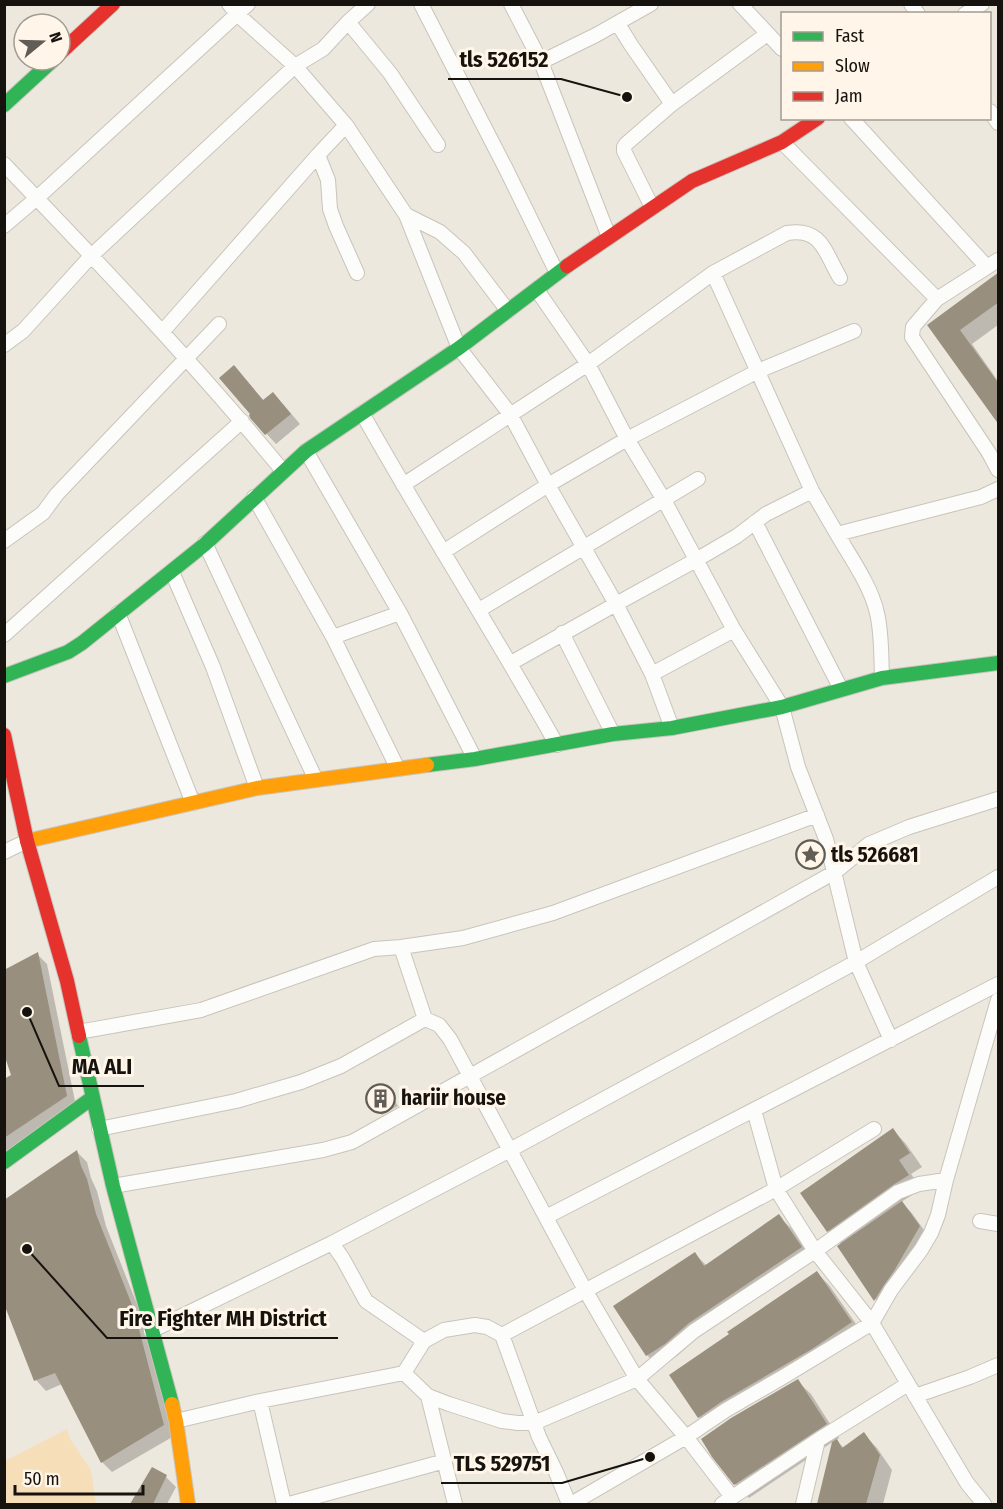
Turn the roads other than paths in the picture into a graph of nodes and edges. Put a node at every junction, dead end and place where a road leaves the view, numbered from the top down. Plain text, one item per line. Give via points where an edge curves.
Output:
1 (113, 4) edge
2 (248, 4) edge
3 (368, 4) edge
4 (421, 4) edge
5 (511, 4) edge
6 (651, 4) edge
7 (740, 4) edge
8 (982, 4) edge
9 (233, 9) edge
10 (968, 12) edge
11 (348, 22) junction
12 (618, 24) junction
13 (766, 34) junction
14 (72, 42) edge
15 (781, 47) edge
16 (540, 62) junction
17 (295, 66) junction
18 (40, 72) edge
19 (672, 104) junction
20 (4, 105) edge
21 (815, 120) edge
22 (853, 120) edge
23 (346, 125) junction
24 (782, 142) junction
25 (438, 145) dead end
26 (318, 155) junction
27 (4, 164) edge
28 (37, 198) junction
29 (652, 207) junction
30 (406, 215) junction
31 (4, 226) edge
32 (609, 237) junction
33 (92, 256) junction
34 (993, 264) edge
35 (357, 273) dead end
36 (558, 273) junction
37 (713, 273) junction
38 (840, 278) dead end
39 (537, 290) junction
40 (937, 299) junction
41 (508, 312) junction
42 (219, 324) dead end
43 (163, 331) junction
44 (854, 331) dead end
45 (4, 345) edge
46 (459, 348) junction
47 (186, 358) junction
48 (588, 364) junction
49 (758, 371) junction
50 (362, 413) junction
51 (510, 414) junction
52 (242, 421) junction
53 (627, 439) junction
54 (306, 451) junction
55 (999, 470) edge
56 (283, 471) junction
57 (699, 479) dead end
58 (403, 485) junction
59 (548, 485) junction
60 (999, 489) edge
61 (812, 491) junction
62 (254, 497) junction
63 (664, 500) junction
64 (755, 522) junction
65 (837, 534) junction
66 (4, 541) edge
67 (206, 543) junction
68 (584, 547) junction
69 (443, 552) junction
70 (696, 561) junction
71 (172, 572) junction
72 (615, 604) junction
73 (479, 610) junction
74 (118, 613) junction
75 (400, 613) junction
76 (734, 630) junction
77 (562, 633) junction
78 (4, 634) edge
79 (333, 637) junction
80 (510, 663) junction
81 (999, 663) edge
82 (652, 674) junction
83 (4, 676) edge
84 (882, 678) junction
85 (841, 688) junction
86 (782, 706) junction
87 (672, 728) junction
88 (613, 734) junction
89 (4, 735) edge
90 (557, 745) junction
91 (475, 759) junction
92 (398, 769) junction
93 (316, 780) junction
94 (257, 788) junction
95 (999, 799) edge
96 (193, 803) junction
97 (817, 815) junction
98 (27, 841) junction
99 (4, 852) edge
100 (835, 872) junction
101 (999, 877) edge
102 (401, 947) junction
103 (856, 962) junction
104 (999, 984) edge
105 (999, 1000) edge
106 (425, 1019) junction
107 (78, 1032) junction
108 (891, 1040) junction
109 (469, 1076) junction
110 (92, 1098) junction
111 (754, 1110) junction
112 (99, 1129) junction
113 (874, 1129) dead end
114 (510, 1150) junction
115 (4, 1162) edge
116 (946, 1180) junction
117 (112, 1186) junction
118 (776, 1189) junction
119 (546, 1217) junction
120 (980, 1221) dead end
121 (999, 1224) edge
122 (332, 1244) junction
123 (816, 1251) junction
124 (585, 1290) junction
125 (872, 1323) junction
126 (151, 1330) junction
127 (502, 1335) junction
128 (424, 1341) junction
129 (999, 1365) edge
130 (404, 1373) junction
131 (637, 1379) junction
132 (912, 1390) junction
133 (428, 1396) junction
134 (260, 1401) junction
135 (176, 1421) junction
136 (534, 1423) junction
137 (686, 1437) junction
138 (818, 1440) junction
139 (445, 1461) junction
140 (727, 1501) edge
141 (188, 1504) edge
142 (284, 1504) edge
143 (289, 1504) edge
144 (455, 1504) edge
145 (570, 1504) edge
146 (803, 1504) edge
147 (984, 1504) edge

1 - 14 main road
2 - 9 street
3 - 11 street
4 - 36 street
5 - 16 street
6 - 12 street
7 - 13 street
8 - 10 street
9 - 17 street
9 - 28 street
11 - 17 street via 323,49
11 - 25 street via 390,73
12 - 16 street
12 - 19 street
13 - 15 street
13 - 19 street
16 - 32 street
17 - 23 street
17 - 33 street
18 - 20 main road
19 - 29 street via 624,147
21 - 24 main road
22 - 34 street
23 - 26 street
23 - 30 street
24 - 29 main road via 692,182
24 - 40 street
26 - 35 street via 328,180 330,209
26 - 43 street
27 - 28 street
28 - 31 street
28 - 33 street
29 - 32 main road
30 - 41 street via 440,232 464,253
30 - 46 street
32 - 36 main road
33 - 43 street
33 - 45 street
34 - 40 street
36 - 39 main road
37 - 38 street via 787,233 799,231 819,240
37 - 48 street
37 - 49 street
39 - 41 main road
39 - 48 street
40 - 55 street via 913,327 912,337
41 - 46 main road
42 - 47 street
43 - 47 street
44 - 49 street
46 - 50 main road
46 - 51 street
47 - 52 street
47 - 66 street via 43,513
48 - 51 street
48 - 53 street
49 - 53 street
49 - 61 street
50 - 54 main road
50 - 58 street
51 - 58 street
51 - 59 street
52 - 56 street
52 - 78 street
53 - 59 street
53 - 63 street
54 - 56 main road
54 - 75 street
56 - 62 main road
57 - 63 street
58 - 69 street
59 - 68 street
59 - 69 street
60 - 65 street
61 - 64 street
61 - 65 street
62 - 67 main road
62 - 79 street
63 - 68 street
63 - 70 street
64 - 70 street
64 - 85 street
65 - 84 street via 877,612
67 - 71 main road
67 - 93 street
68 - 72 street
68 - 73 street
69 - 73 street
70 - 72 street
70 - 76 street
71 - 74 main road
71 - 94 street via 213,667
72 - 77 street
72 - 82 street
73 - 80 street
74 - 83 main road via 68,652
74 - 96 street
75 - 79 street
75 - 91 street
76 - 82 street
76 - 86 street
77 - 80 street
77 - 88 street
79 - 92 street
80 - 90 street
81 - 84 main road
82 - 87 street
84 - 85 main road
85 - 86 main road
86 - 87 main road
86 - 97 street via 798,767
87 - 88 main road
88 - 90 main road
89 - 98 main road
90 - 91 main road
91 - 92 main road
92 - 93 main road
93 - 94 main road
94 - 96 main road
95 - 100 street via 869,844
96 - 98 main road
97 - 100 street
97 - 102 street via 553,914 463,938
98 - 99 street
98 - 107 main road
100 - 103 street
100 - 109 street
101 - 103 street
102 - 106 street
102 - 107 street via 374,949 201,1010
103 - 108 street
103 - 114 street
104 - 108 street
105 - 116 street
106 - 109 street via 439,1025 450,1039
106 - 112 street via 302,1083
107 - 110 main road
108 - 111 street
109 - 114 street
109 - 117 street via 352,1142
110 - 112 main road
110 - 115 main road
111 - 118 street
111 - 119 street
112 - 117 main road
113 - 118 street
114 - 119 street
114 - 122 street
116 - 123 street via 898,1192
116 - 125 street via 931,1233
117 - 126 main road
118 - 123 street
118 - 124 street
119 - 124 street
120 - 121 street
122 - 126 street
122 - 128 street via 366,1301
123 - 125 street
123 - 131 street via 694,1331
124 - 127 street
124 - 131 street
125 - 132 street
125 - 137 street
126 - 135 main road
127 - 128 street via 475,1325 444,1330
127 - 136 street
128 - 130 street
129 - 132 street via 970,1377
130 - 133 street
130 - 134 street
131 - 136 street
131 - 137 street
132 - 138 street
132 - 147 street via 967,1483
133 - 136 street via 502,1421
133 - 139 street
134 - 135 street
134 - 142 street
135 - 141 main road
136 - 145 street
137 - 140 street
137 - 145 street
138 - 140 street
138 - 146 street
139 - 143 street
139 - 144 street

